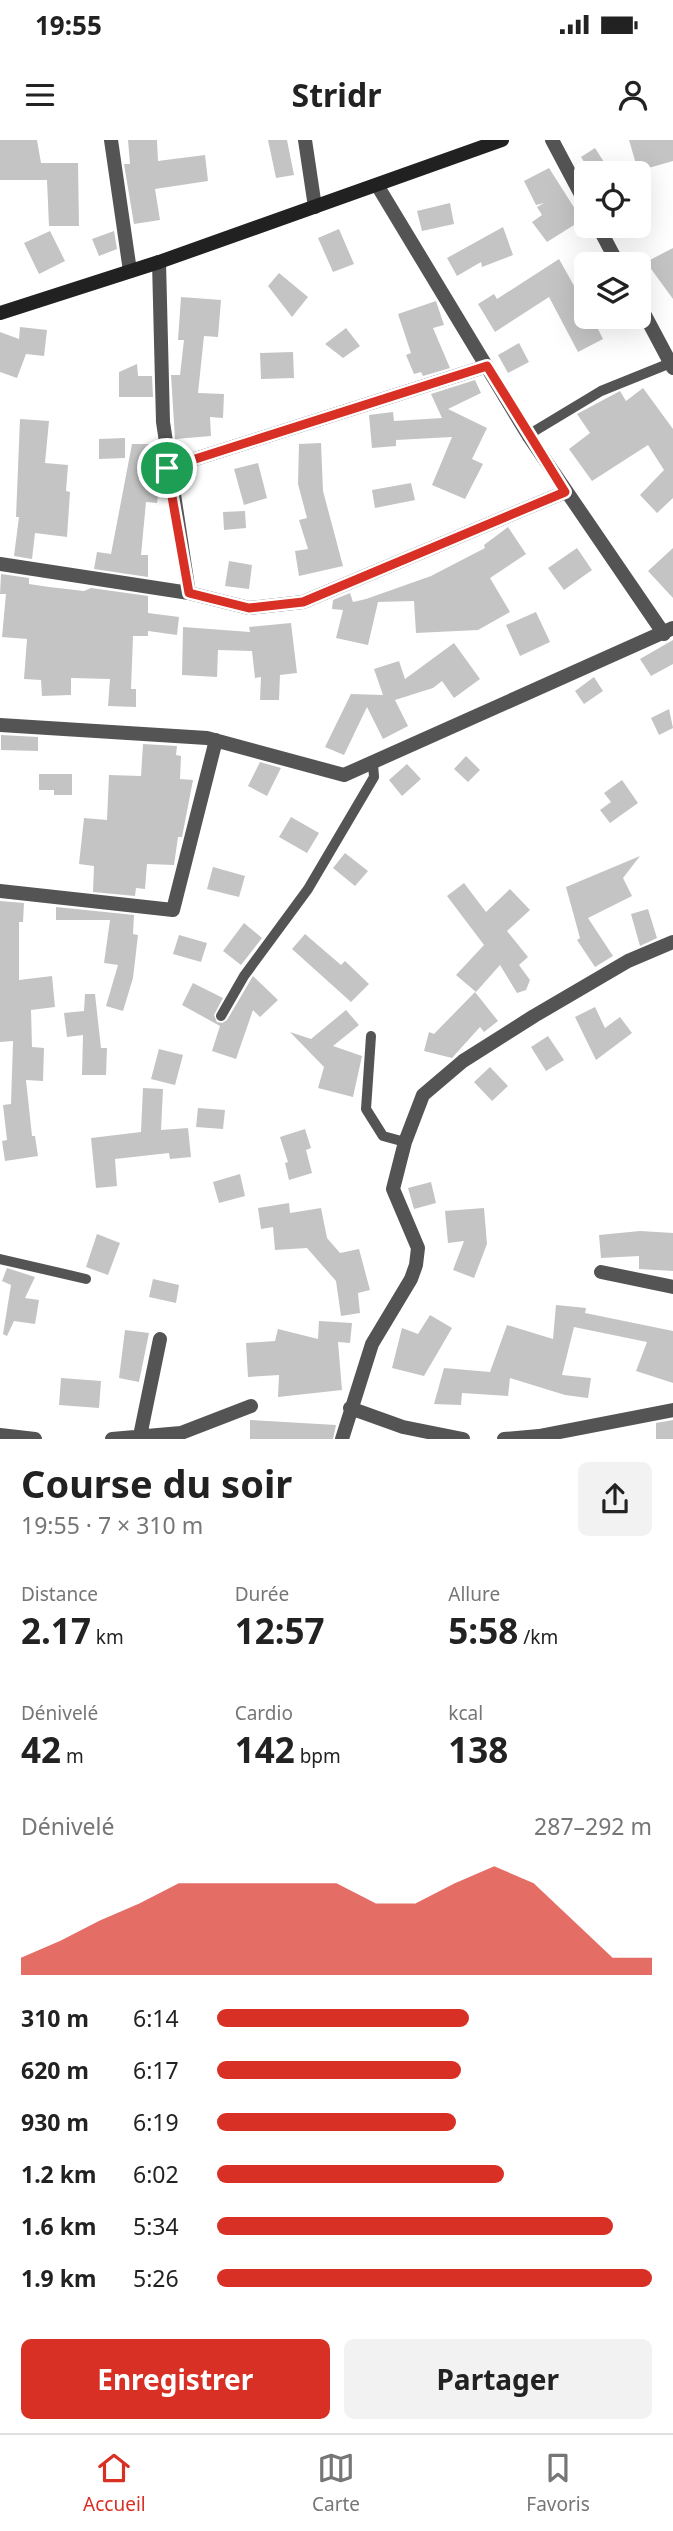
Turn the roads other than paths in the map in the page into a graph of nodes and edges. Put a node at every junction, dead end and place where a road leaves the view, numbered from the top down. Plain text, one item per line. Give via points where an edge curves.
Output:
1 (111, 140) edge
2 (305, 140) edge
3 (502, 140) edge
4 (552, 140) edge
5 (574, 181) edge
6 (377, 185) junction
7 (315, 207) junction
8 (159, 262) junction
9 (130, 271) junction
10 (0, 313) edge
11 (651, 326) edge
12 (672, 364) edge
13 (487, 366) junction
14 (528, 435) junction
15 (167, 468) junction
16 (565, 492) junction
17 (0, 564) edge
18 (189, 593) junction
19 (668, 631) edge
20 (0, 725) edge
21 (216, 740) junction
22 (373, 764) junction
23 (0, 891) edge
24 (673, 942) edge
25 (221, 1016) dead end
26 (371, 1036) dead end
27 (405, 1142) junction
28 (0, 1259) edge
29 (601, 1272) dead end
30 (86, 1279) dead end
31 (673, 1287) edge
32 (160, 1339) dead end
33 (251, 1406) dead end
34 (350, 1408) junction
35 (673, 1410) edge
36 (0, 1435) edge
37 (140, 1436) junction
38 (181, 1436) edge
39 (35, 1439) edge
40 (112, 1439) edge
41 (342, 1439) edge
42 (463, 1439) edge
43 (504, 1439) edge

1 - 9 street
2 - 7 street
3 - 6 street
4 - 5 street
6 - 7 street
6 - 13 street
7 - 8 street
8 - 9 street
8 - 15 street
9 - 10 street
11 - 12 street
12 - 14 lane via 601,391
13 - 14 street
13 - 15 street
14 - 16 street
15 - 18 street
16 - 18 street via 303,602 249,608
16 - 19 street
17 - 18 street
19 - 22 street
20 - 21 street
21 - 22 street via 344,775
21 - 23 street via 173,910
22 - 25 lane via 374,778 308,889 244,976
24 - 27 street via 628,961 463,1060 423,1095
26 - 27 lane via 366,1109 383,1136
27 - 34 street via 393,1189 418,1248 416,1265 372,1343
28 - 30 lane
29 - 31 street
32 - 37 street
33 - 38 street
34 - 41 street
34 - 42 street via 403,1427
35 - 43 street
36 - 39 street
37 - 38 street
37 - 40 street

